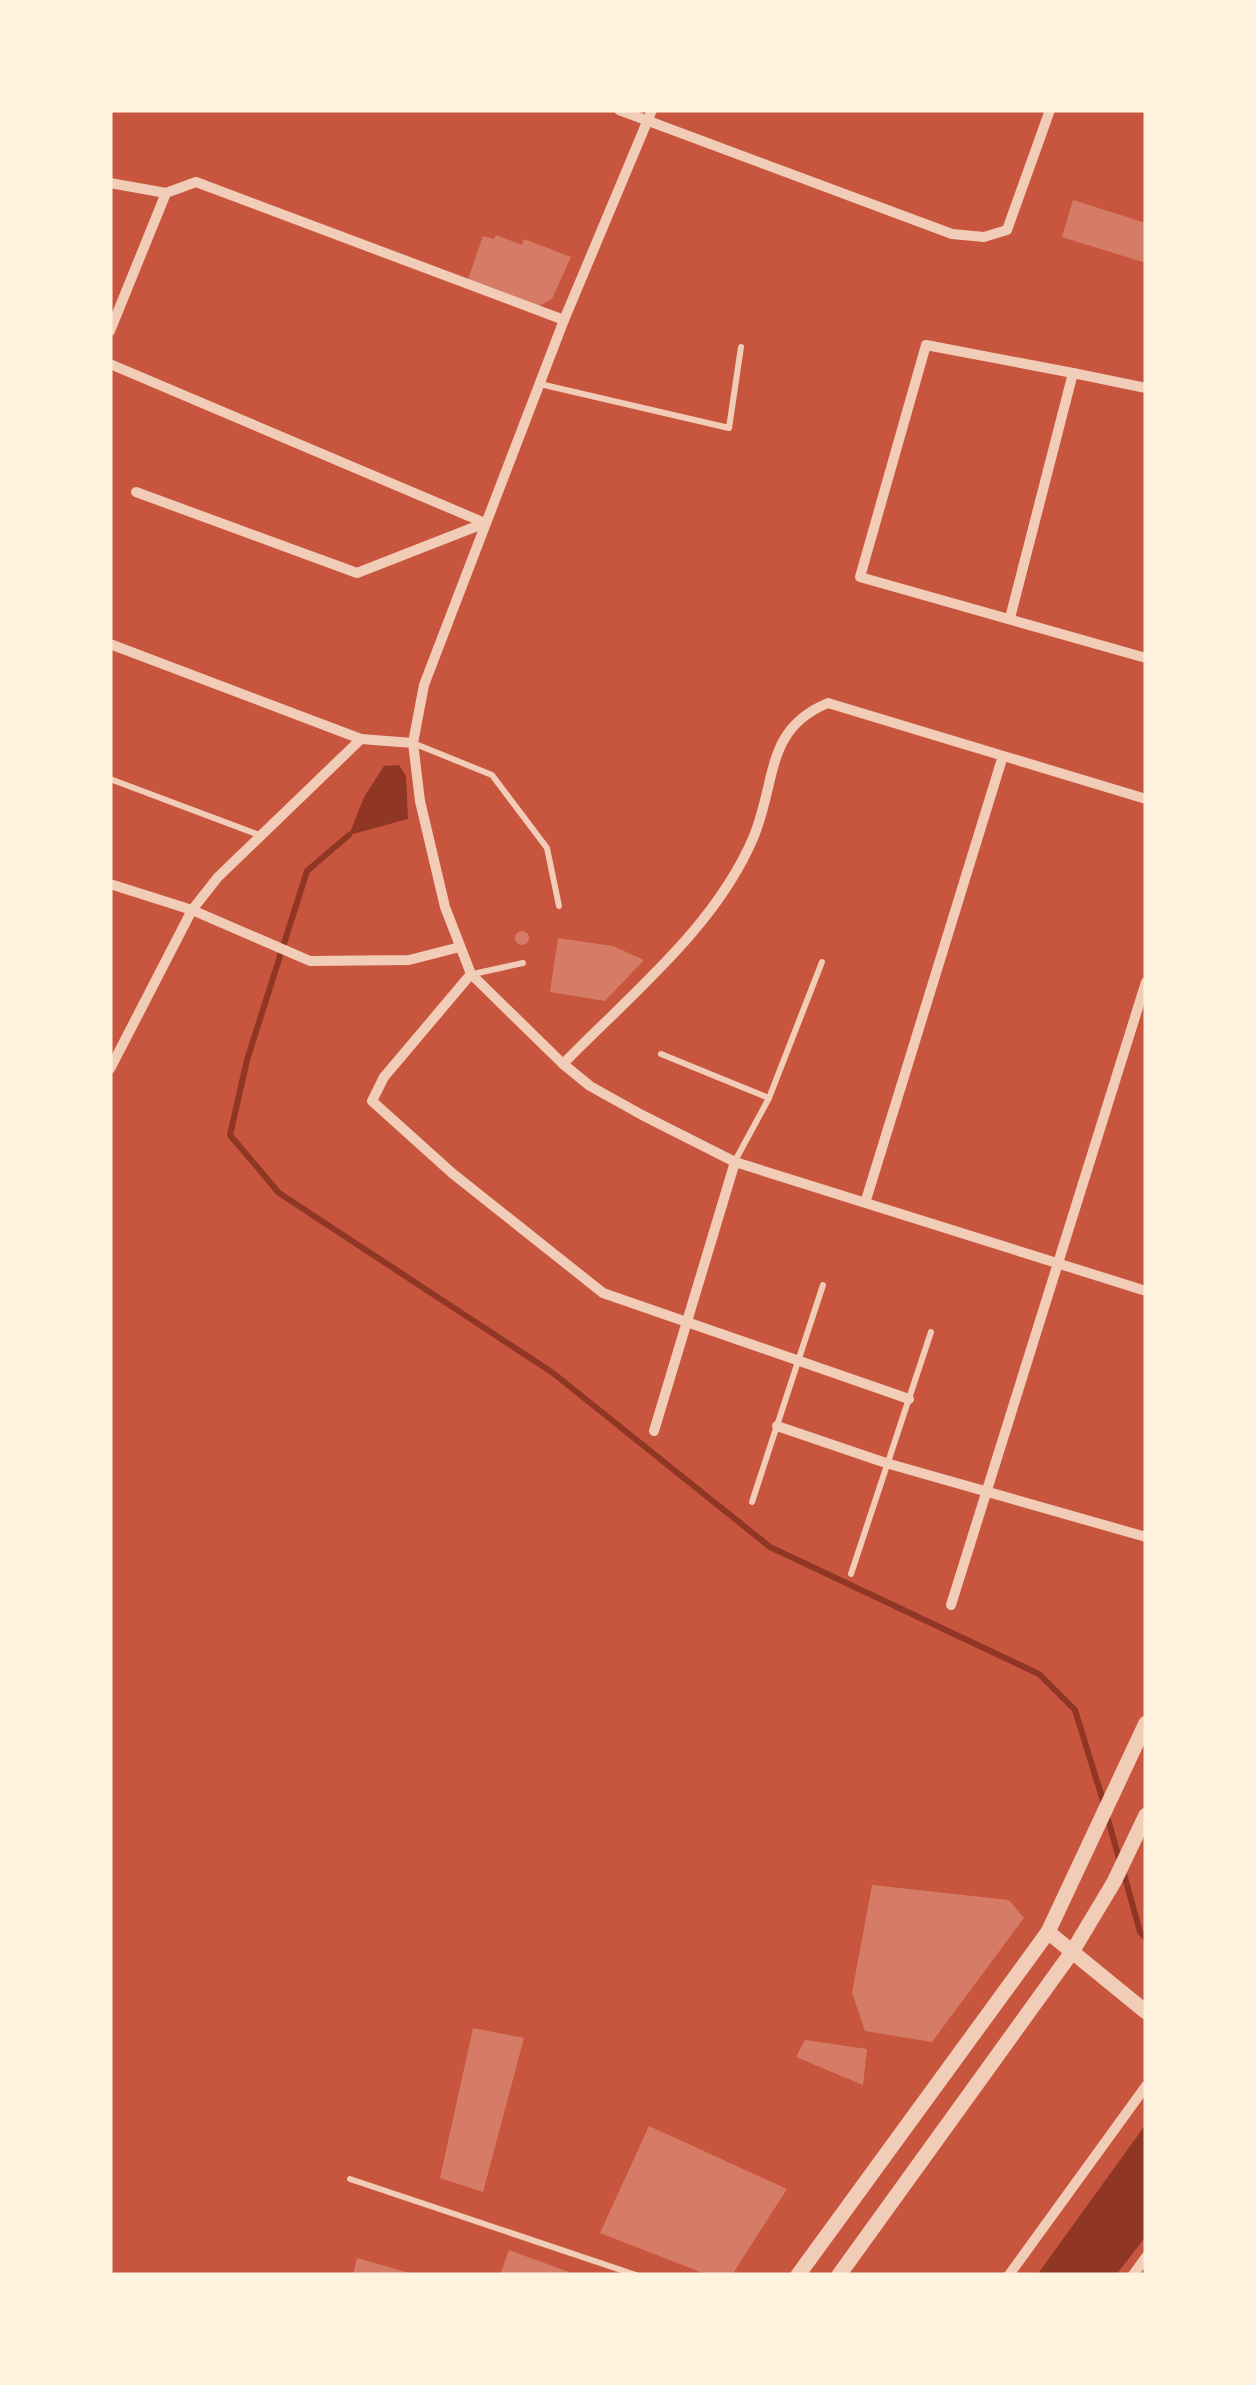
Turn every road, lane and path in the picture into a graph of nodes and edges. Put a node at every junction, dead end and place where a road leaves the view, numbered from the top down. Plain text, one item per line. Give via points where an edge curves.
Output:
1 (619, 110) edge
2 (1050, 110) edge
3 (650, 116) edge
4 (110, 183) edge
5 (166, 193) junction
6 (564, 320) junction
7 (110, 331) edge
8 (741, 347) dead end
9 (110, 364) edge
10 (1072, 373) junction
11 (540, 384) junction
12 (1146, 388) edge
13 (136, 492) dead end
14 (485, 522) junction
15 (1010, 618) junction
16 (110, 644) edge
17 (1146, 658) edge
18 (360, 738) junction
19 (413, 743) junction
20 (1002, 759) junction
21 (110, 779) edge
22 (1146, 799) edge
23 (263, 836) junction
24 (110, 884) edge
25 (559, 906) dead end
26 (192, 910) junction
27 (460, 947) junction
28 (822, 962) dead end
29 (523, 963) dead end
30 (471, 974) junction
31 (1146, 982) edge
32 (661, 1054) dead end
33 (563, 1064) junction
34 (110, 1069) edge
35 (769, 1098) junction
36 (735, 1162) junction
37 (866, 1200) junction
38 (1062, 1262) junction
39 (824, 1285) dead end
40 (1146, 1292) edge
41 (686, 1325) junction
42 (931, 1332) dead end
43 (798, 1360) junction
44 (909, 1399) junction
45 (777, 1426) junction
46 (654, 1431) dead end
47 (886, 1463) junction
48 (989, 1491) junction
49 (752, 1502) dead end
50 (1146, 1537) edge
51 (851, 1574) dead end
52 (950, 1605) dead end
53 (1146, 1723) edge
54 (1146, 1815) edge
55 (1048, 1932) junction
56 (1072, 1952) junction
57 (1146, 2012) edge
58 (1146, 2086) edge
59 (350, 2179) dead end
60 (1146, 2258) edge
61 (636, 2275) edge
62 (798, 2275) edge
63 (839, 2275) edge
64 (1009, 2275) edge
65 (1133, 2275) edge

1 - 3 street
2 - 3 street via 1007,230 984,236 952,234
3 - 6 street
4 - 5 street
5 - 6 street via 196,182
5 - 7 street
6 - 11 street
8 - 11 lane via 729,428
9 - 14 street
10 - 12 street
10 - 15 street
10 - 15 street via 926,345 860,577
11 - 14 street
13 - 14 street via 357,573
14 - 19 street via 424,685
15 - 17 street
16 - 18 street
18 - 19 street
18 - 23 street
19 - 25 lane via 492,776 548,848
19 - 27 street via 428,843
20 - 22 street
20 - 33 street via 828,703 809,711 787,728 753,838 701,923
20 - 37 street
21 - 23 lane
23 - 26 street
24 - 26 street
26 - 27 street via 310,961 409,960
26 - 34 street
27 - 30 street
28 - 35 lane
29 - 30 lane
30 - 33 street
30 - 41 street via 384,1077 372,1101 603,1293
31 - 38 street
32 - 35 lane
33 - 36 street via 642,1116
35 - 36 lane
36 - 37 street
36 - 41 street
37 - 38 street
38 - 40 street
38 - 48 street
39 - 43 lane
41 - 43 street
41 - 46 street
42 - 44 lane
43 - 44 street
43 - 45 lane
44 - 47 lane
45 - 47 street
45 - 49 lane
47 - 48 street
47 - 51 lane
48 - 50 street
48 - 52 street
53 - 55 street
54 - 56 street
55 - 56 street
55 - 62 street
56 - 57 street
56 - 63 street
58 - 64 street
59 - 61 lane
60 - 65 street

